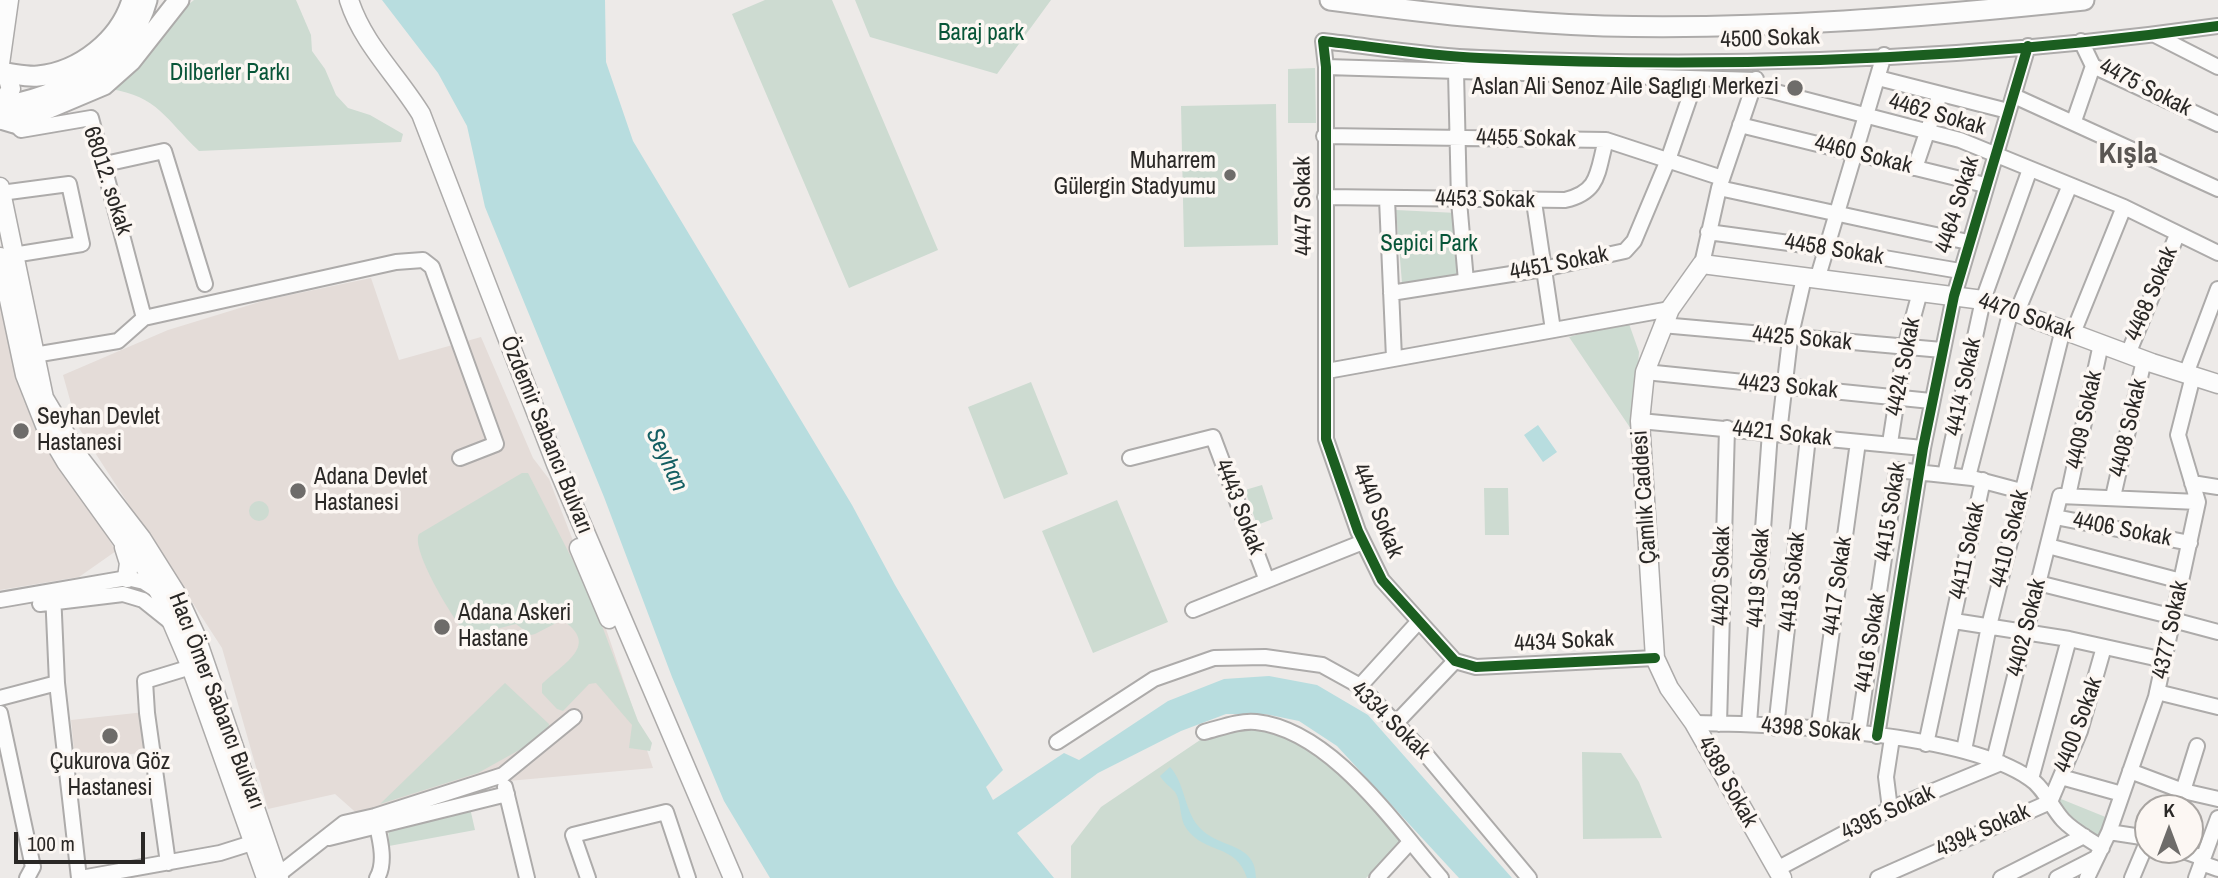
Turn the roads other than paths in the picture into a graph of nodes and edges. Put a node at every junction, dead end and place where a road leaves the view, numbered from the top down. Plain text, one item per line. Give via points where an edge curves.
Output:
1 (9, 0) edge
2 (132, 0) edge
3 (147, 0) edge
4 (179, 0) edge
5 (339, 0) edge
6 (349, 0) edge
7 (1330, 0) edge
8 (2084, 0) edge
9 (2218, 26) edge
10 (2155, 35) junction
11 (1322, 41) joint
12 (2081, 41) junction
13 (2028, 46) junction
14 (1884, 55) junction
15 (1761, 61) junction
16 (2093, 66) junction
17 (1326, 67) junction
18 (2218, 67) edge
19 (2, 69) edge
20 (1456, 71) junction
21 (1878, 78) junction
22 (1696, 79) junction
23 (1754, 83) junction
24 (1940, 94) junction
25 (2014, 96) junction
26 (0, 107) edge
27 (2008, 111) junction
28 (1867, 116) junction
29 (2074, 121) junction
30 (13, 123) junction
31 (2218, 124) edge
32 (1740, 125) junction
33 (1927, 131) junction
34 (1324, 136) junction
35 (1459, 137) junction
36 (1606, 141) junction
37 (1854, 153) junction
38 (1995, 154) junction
39 (1668, 160) junction
40 (105, 164) junction
41 (1914, 168) junction
42 (2030, 169) junction
43 (1720, 183) junction
44 (2070, 185) junction
45 (1985, 186) junction
46 (2218, 188) edge
47 (1, 190) edge
48 (1325, 197) junction
49 (1387, 199) junction
50 (1459, 201) junction
51 (1534, 202) junction
52 (2124, 207) junction
53 (1837, 212) junction
54 (1708, 232) junction
55 (2177, 234) junction
56 (1968, 242) junction
57 (1826, 248) junction
58 (2218, 253) edge
59 (4, 261) edge
60 (1702, 264) junction
61 (1543, 269) junction
62 (1960, 271) junction
63 (1810, 279) junction
64 (1466, 281) junction
65 (205, 284) dead end
66 (2218, 289) edge
67 (3, 290) edge
68 (1920, 292) junction
69 (1391, 293) junction
70 (1954, 296) junction
71 (1983, 300) junction
72 (2014, 311) junction
73 (1666, 317) junction
74 (144, 318) junction
75 (1553, 330) junction
76 (2068, 331) junction
77 (1790, 338) junction
78 (2101, 344) junction
79 (1905, 347) junction
80 (1942, 350) junction
81 (34, 355) junction
82 (2136, 357) junction
83 (1394, 358) junction
84 (1327, 371) junction
85 (1645, 372) junction
86 (2189, 374) junction
87 (2218, 384) edge
88 (1782, 388) junction
89 (1897, 395) junction
90 (1931, 401) junction
91 (1640, 421) junction
92 (1727, 428) junction
93 (1775, 432) junction
94 (1808, 437) junction
95 (1858, 442) junction
96 (1890, 443) junction
97 (1923, 447) junction
98 (460, 458) dead end
99 (1130, 458) dead end
100 (1919, 473) junction
101 (1945, 475) junction
102 (1975, 479) junction
103 (2192, 483) junction
104 (2218, 486) edge
105 (2021, 491) junction
106 (2064, 496) junction
107 (2113, 497) junction
108 (2199, 502) junction
109 (2055, 517) junction
110 (122, 540) junction
111 (1363, 542) junction
112 (2190, 544) junction
113 (2048, 546) junction
114 (127, 578) junction
115 (1266, 578) junction
116 (2181, 581) junction
117 (2038, 583) junction
118 (159, 592) junction
119 (53, 597) junction
120 (179, 599) junction
121 (0, 600) edge
122 (0, 610) edge
123 (1192, 610) dead end
124 (2173, 618) junction
125 (1419, 621) junction
126 (1954, 621) junction
127 (1989, 626) junction
128 (182, 632) junction
129 (2026, 632) junction
130 (2218, 632) edge
131 (2069, 639) junction
132 (2105, 647) junction
133 (1655, 658) junction
134 (2164, 660) junction
135 (1455, 661) junction
136 (191, 667) junction
137 (57, 683) junction
138 (1360, 686) junction
139 (1669, 688) joint
140 (2157, 692) junction
141 (0, 698) edge
142 (2218, 707) edge
143 (0, 713) edge
144 (574, 718) dead end
145 (1396, 723) junction
146 (1694, 723) junction
147 (1719, 724) junction
148 (1749, 724) junction
149 (1776, 728) junction
150 (1818, 731) junction
151 (1203, 732) dead end
152 (1858, 734) junction
153 (1877, 736) junction
154 (1892, 738) junction
155 (1057, 742) dead end
156 (1926, 744) junction
157 (2197, 746) dead end
158 (1964, 750) junction
159 (1998, 762) junction
160 (2130, 771) junction
161 (503, 775) junction
162 (2061, 777) junction
163 (2031, 779) junction
164 (2183, 791) junction
165 (507, 793) junction
166 (2122, 794) junction
167 (2218, 799) edge
168 (2050, 802) junction
169 (1890, 809) junction
170 (2218, 818) edge
171 (376, 821) junction
172 (2109, 832) junction
173 (2084, 836) junction
174 (2134, 836) edge
175 (255, 842) junction
176 (1410, 842) junction
177 (2099, 853) junction
178 (2204, 855) edge
179 (168, 863) junction
180 (1780, 873) edge
181 (274, 877) edge
182 (1439, 877) edge
183 (27, 878) edge
184 (80, 878) edge
185 (377, 878) edge
186 (527, 878) edge
187 (588, 878) edge
188 (688, 878) edge
189 (721, 878) edge
190 (733, 878) edge
191 (1377, 878) edge
192 (1528, 878) edge
193 (1878, 878) edge
194 (2001, 878) edge
195 (2057, 878) edge
196 (2087, 878) edge

1 - 19 main road
2 - 19 highway via 116,33 93,55 65,70 46,74
3 - 26 highway via 127,38 100,66 66,86 22,104
4 - 30 highway via 131,61 104,85
5 - 189 main road, Özdemir Sabancı Bulvarı via 350,33 388,84 421,141 559,499
6 - 190 main road, Özdemir Sabancı Bulvarı via 371,47 421,114 551,452
7 - 8 highway via 1605,26 1838,23
9 - 10 street, 4500 Sokak
10 - 12 street, 4500 Sokak
10 - 18 street
11 - 15 street, 4500 Sokak via 1478,58
11 - 17 street, 4447 Sokak
12 - 13 street, 4500 Sokak
12 - 16 street, 4475 Sokak
13 - 14 street, 4500 Sokak
13 - 25 street, 4464 Sokak
14 - 15 street, 4500 Sokak
14 - 21 street, 4419 Sokak
15 - 23 street, Çamlık Caddesi
16 - 29 street
16 - 31 street, 4475 Sokak
17 - 20 street, 4462 Sokak
17 - 34 street, 4447 Sokak
19 - 26 main road via 11,89
20 - 22 street, 4462 Sokak
20 - 35 street
21 - 24 street
21 - 28 street, 4419 Sokak
22 - 23 street, 4462 Sokak
22 - 39 street, 4451 Sokak
23 - 28 street, 4462 Sokak
23 - 32 street, Çamlık Caddesi
24 - 27 street
24 - 33 street
25 - 27 street, 4464 Sokak
25 - 29 street
26 - 30 highway via 4,120
27 - 38 street, 4464 Sokak
28 - 33 street, 4462 Sokak
28 - 37 street, 4419 Sokak
29 - 46 street
30 - 40 street, 68012. sokak via 21,130 91,118
32 - 37 street, 4460 Sokak
32 - 43 street, Çamlık Caddesi
33 - 38 street, 4462 Sokak
33 - 41 street
34 - 35 street, 4455 Sokak
34 - 48 street, 4447 Sokak
35 - 36 street, 4455 Sokak
35 - 50 street
36 - 39 street, 4455 Sokak
36 - 51 street, 4453 Sokak via 1594,186 1583,196
37 - 41 street, 4460 Sokak
37 - 53 street, 4419 Sokak
38 - 42 street, 4462 Sokak
38 - 45 street, 4464 Sokak
39 - 43 street, 4455 Sokak
39 - 61 street, 4451 Sokak via 1634,241 1625,251
40 - 65 street via 164,151
40 - 74 street, 68012. sokak
41 - 45 street, 4460 Sokak
42 - 44 street, 4462 Sokak
42 - 71 street, 4414 Sokak
43 - 53 street, 4455 Sokak via 1768,200
43 - 54 street, Çamlık Caddesi
44 - 52 street, 4462 Sokak
44 - 72 street, 4411 Sokak
45 - 56 street, 4464 Sokak
47 - 59 main road, Hacı Ömer Sabancı Bulvarı
47 - 59 street via 69,184 82,244
48 - 49 street, 4453 Sokak
48 - 84 street, 4447 Sokak
49 - 50 street, 4453 Sokak
49 - 69 street
50 - 51 street, 4453 Sokak
50 - 64 street
51 - 61 street
52 - 55 street, 4462 Sokak
52 - 76 street, 4410 Sokak
53 - 56 street, 4455 Sokak
53 - 57 street, 4419 Sokak
54 - 57 street, 4458 Sokak
54 - 60 street, Çamlık Caddesi
55 - 58 street, 4462 Sokak
55 - 82 street, 4468 Sokak
56 - 62 street, 4464 Sokak
57 - 62 street, 4458 Sokak
57 - 63 street, 4419 Sokak
59 - 67 main road, Hacı Ömer Sabancı Bulvarı
59 - 81 main road, Hacı Ömer Sabancı Bulvarı
60 - 63 main road, 4470 Sokak
60 - 73 main road, Çamlık Caddesi
61 - 64 street, 4451 Sokak
61 - 75 street
62 - 70 street, 4464 Sokak
63 - 68 main road, 4470 Sokak
63 - 77 street, 4419 Sokak
64 - 69 street, 4451 Sokak
66 - 86 street
67 - 110 main road, Hacı Ömer Sabancı Bulvarı via 25,375 46,428
68 - 70 main road, 4470 Sokak
68 - 79 street, 4424 Sokak
69 - 83 street
70 - 71 main road, 4470 Sokak
70 - 80 street, 4415 Sokak
71 - 72 main road, 4470 Sokak
71 - 101 street, 4414 Sokak
72 - 76 main road, 4470 Sokak
72 - 102 street, 4411 Sokak
73 - 75 street
73 - 77 street, 4425 Sokak
73 - 85 main road, Çamlık Caddesi
74 - 81 street via 118,341
74 - 98 street via 396,262 423,260 432,267 496,444
75 - 83 street
76 - 78 main road, 4470 Sokak
76 - 105 street, 4410 Sokak
77 - 79 street, 4425 Sokak
77 - 88 street, 4419 Sokak
78 - 82 main road, 4470 Sokak
78 - 106 street, 4409 Sokak
79 - 80 street, 4425 Sokak
79 - 89 street, 4424 Sokak
80 - 90 street, 4415 Sokak
81 - 120 main road, Hacı Ömer Sabancı Bulvarı via 44,398 57,424 152,553
82 - 86 main road, 4470 Sokak
82 - 107 street, 4408 Sokak
83 - 84 street
84 - 111 street, 4440 Sokak via 1326,439
85 - 88 street, 4423 Sokak
85 - 91 main road, Çamlık Caddesi
86 - 87 main road, 4470 Sokak
86 - 103 street via 2178,435
88 - 89 street, 4423 Sokak
88 - 93 street, 4419 Sokak
89 - 90 street, 4423 Sokak
89 - 96 street, 4424 Sokak
90 - 97 street, 4415 Sokak
91 - 92 street, 4421 Sokak
91 - 133 main road, Çamlık Caddesi
92 - 93 street, 4421 Sokak
92 - 147 street, 4420 Sokak
93 - 94 street, 4421 Sokak
93 - 148 street, 4419 Sokak
94 - 95 street, 4421 Sokak
94 - 149 street, 4418 Sokak
95 - 96 street, 4421 Sokak
95 - 150 street, 4417 Sokak
96 - 97 street, 4421 Sokak
97 - 100 street, 4415 Sokak
99 - 115 street, 4443 Sokak via 1213,437
100 - 101 street
100 - 152 street, 4416 Sokak via 1897,470
100 - 153 street, 4415 Sokak
101 - 102 street
102 - 105 street
102 - 126 street, 4411 Sokak
103 - 104 street
103 - 108 street
105 - 127 street, 4410 Sokak
106 - 107 street
106 - 109 street, 4402 Sokak
107 - 108 street
108 - 112 street, 4377 Sokak
109 - 112 street, 4406 Sokak
109 - 113 street, 4402 Sokak
110 - 114 main road via 130,563
110 - 118 main road, Hacı Ömer Sabancı Bulvarı via 142,562
111 - 115 street
111 - 125 street, 4440 Sokak via 1382,579
112 - 116 street, 4377 Sokak
113 - 116 street
113 - 117 street, 4402 Sokak
114 - 118 street
114 - 119 street
115 - 123 street
116 - 124 street, 4377 Sokak
117 - 124 street
117 - 129 street, 4402 Sokak
118 - 120 street
118 - 128 main road, Hacı Ömer Sabancı Bulvarı
119 - 121 street
119 - 122 street
119 - 128 street via 123,594 143,600
119 - 137 street
120 - 128 main road, Hacı Ömer Sabancı Bulvarı
124 - 130 street
124 - 134 street, 4377 Sokak
125 - 135 street, 4440 Sokak
125 - 138 street
126 - 127 street
126 - 156 street, 4411 Sokak
127 - 129 street
127 - 158 street, 4410 Sokak
128 - 136 main road, Hacı Ömer Sabancı Bulvarı
128 - 181 main road, Hacı Ömer Sabancı Bulvarı
129 - 131 street
129 - 159 street, 4402 Sokak
131 - 132 street
131 - 163 street
132 - 134 street
132 - 162 street, 4400 Sokak
133 - 135 street, 4434 Sokak via 1476,667
133 - 139 main road, Çamlık Caddesi
134 - 140 street, 4377 Sokak
135 - 145 street
136 - 175 main road, Hacı Ömer Sabancı Bulvarı
136 - 179 street via 145,681
137 - 141 street
137 - 184 street
138 - 145 street, 4334 Sokak
138 - 155 street, 4334 Sokak via 1322,665 1265,657 1214,658 1154,679
139 - 146 main road, 4389 Sokak
140 - 142 street
140 - 160 street, 4377 Sokak
143 - 183 street via 33,867
144 - 161 street
145 - 192 street, 4334 Sokak
146 - 147 street, 4398 Sokak
146 - 180 main road, 4389 Sokak
147 - 148 street, 4398 Sokak
148 - 149 street, 4398 Sokak
149 - 150 street, 4398 Sokak
150 - 152 street, 4398 Sokak
151 - 176 street via 1253,721 1285,727 1329,752
152 - 153 street, 4398 Sokak
153 - 154 street, 4398 Sokak
154 - 156 street, 4398 Sokak
154 - 169 street via 1886,777
156 - 158 street, 4398 Sokak
157 - 164 street
158 - 159 street, 4398 Sokak
159 - 163 street, 4398 Sokak
159 - 169 street, 4395 Sokak
160 - 164 street
160 - 166 street, 4377 Sokak
161 - 165 street
161 - 171 street
162 - 166 street
162 - 168 street, 4400 Sokak
163 - 168 street, 4398 Sokak
164 - 167 street
165 - 171 street
165 - 186 street
166 - 172 street, 4377 Sokak
168 - 173 street, 4398 Sokak via 2064,821
168 - 193 street, 4394 Sokak
169 - 180 street, 4395 Sokak
170 - 178 street
171 - 181 street via 344,822
171 - 185 street via 381,840
172 - 174 street
172 - 177 street, 4377 Sokak
173 - 177 street, 4398 Sokak
173 - 194 street
175 - 179 street
175 - 181 main road, Hacı Ömer Sabancı Bulvarı
176 - 182 street
176 - 191 street
177 - 195 street
177 - 196 street, 4377 Sokak
179 - 184 street
187 - 188 street via 573,835 666,812

